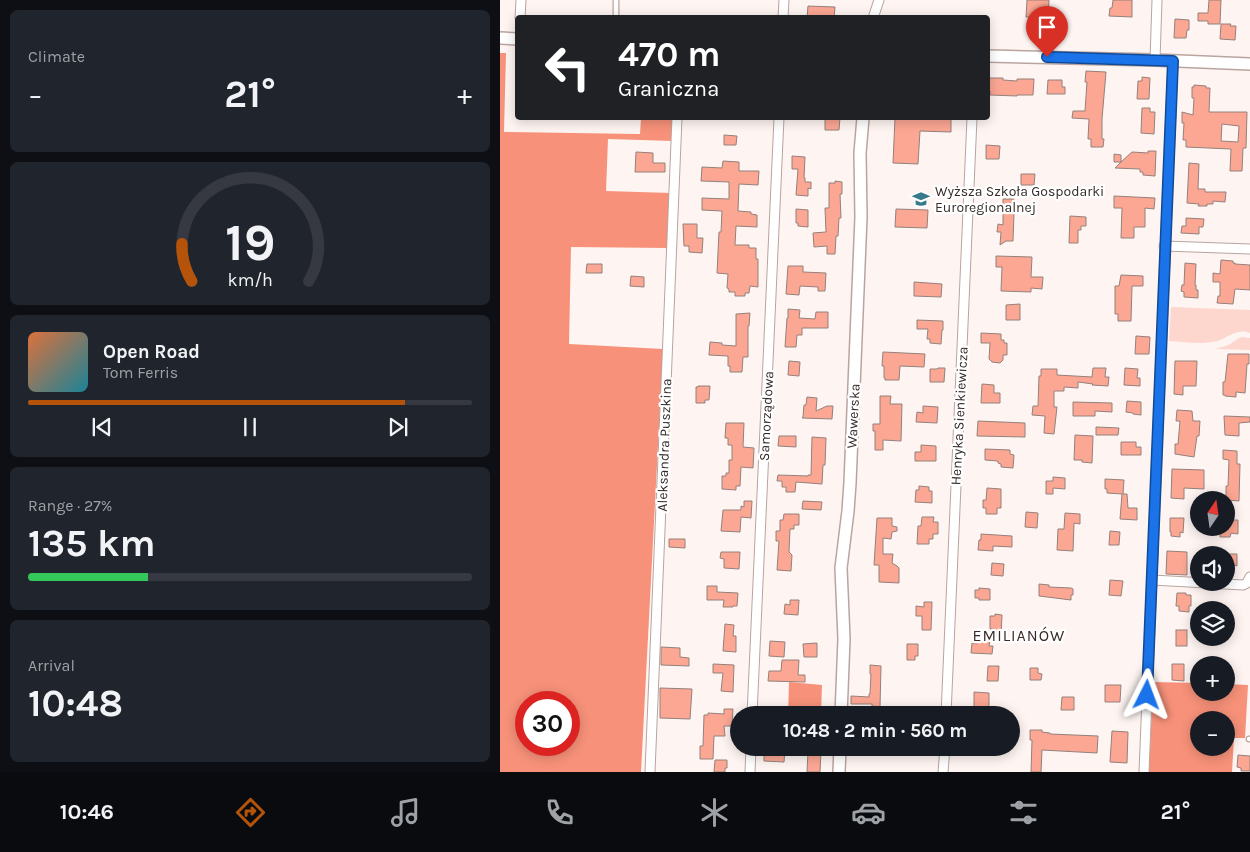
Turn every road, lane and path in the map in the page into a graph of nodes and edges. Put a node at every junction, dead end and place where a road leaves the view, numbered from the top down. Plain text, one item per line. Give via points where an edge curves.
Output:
1 (521, 0) edge
2 (616, 0) edge
3 (784, 0) edge
4 (880, 0) edge
5 (1157, 0) edge
6 (520, 15) edge
7 (616, 15) edge
8 (783, 15) edge
9 (874, 15) edge
10 (880, 15) edge
11 (500, 38) edge
12 (515, 39) edge
13 (990, 56) edge
14 (1155, 60) junction
15 (1173, 61) junction
16 (1250, 64) edge
17 (677, 120) edge
18 (779, 120) edge
19 (863, 120) edge
20 (972, 120) edge
21 (1164, 246) junction
22 (1250, 248) edge
23 (1250, 578) edge
24 (1152, 580) junction
25 (752, 706) edge
26 (841, 706) edge
27 (946, 706) edge
28 (751, 756) edge
29 (840, 756) edge
30 (944, 756) edge
31 (650, 772) edge
32 (750, 772) edge
33 (839, 772) edge
34 (943, 772) edge
35 (1144, 772) edge

1 - 6 street
2 - 7 lane
3 - 8 street
4 - 9 street
4 - 10 street
5 - 14 street
11 - 12 street
13 - 14 street
14 - 15 street
15 - 16 street
15 - 21 street
17 - 31 street, Aleksandra Puszkina
18 - 25 street, Samorządowa
19 - 26 street, Wawerska via 850,483 841,568 844,639
20 - 27 street, Henryka Sienkiewicza
21 - 22 street
21 - 24 street
23 - 24 street via 1243,585
24 - 35 street
28 - 32 street
29 - 33 street
30 - 34 street

